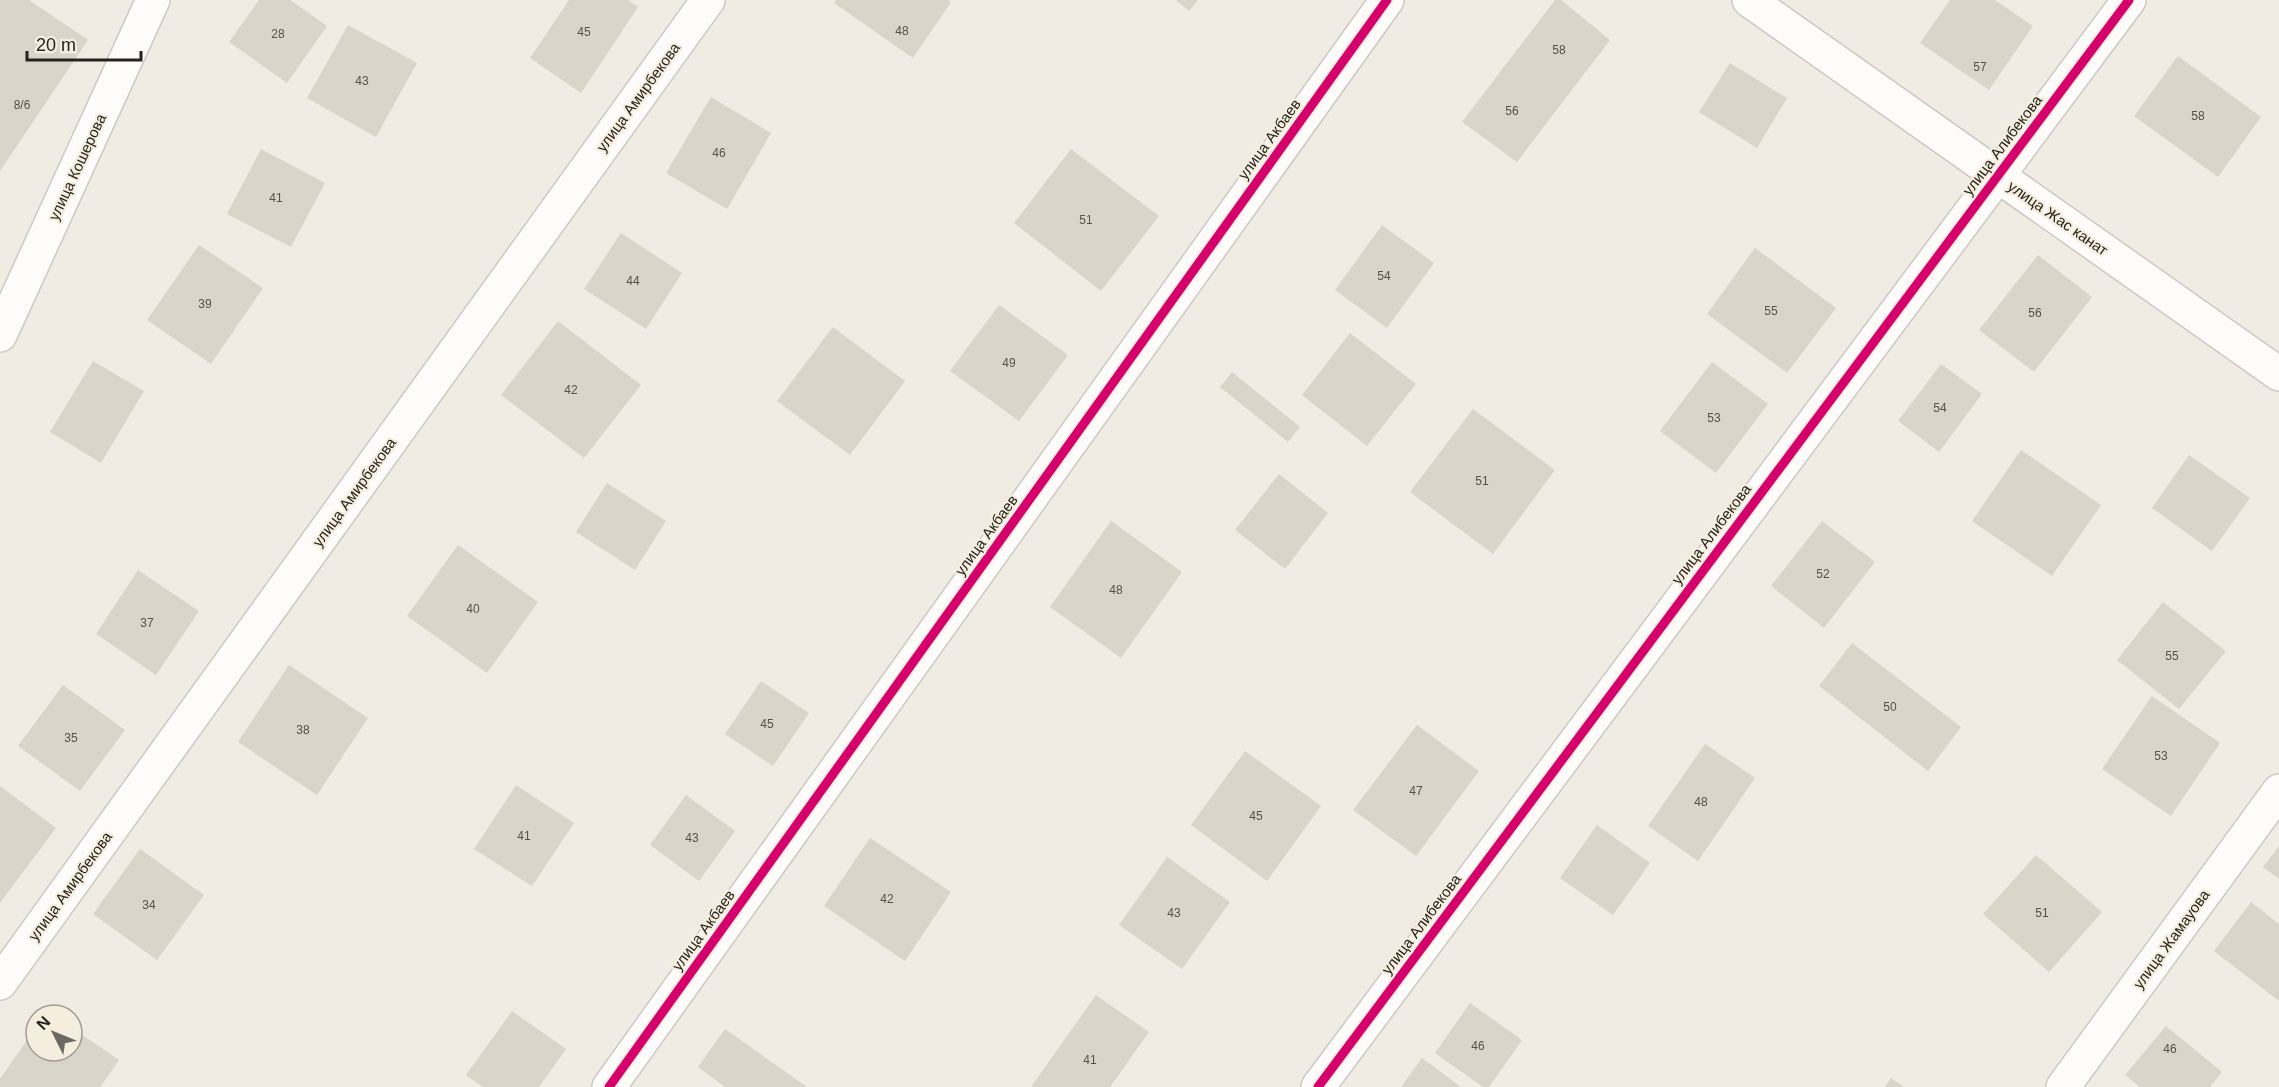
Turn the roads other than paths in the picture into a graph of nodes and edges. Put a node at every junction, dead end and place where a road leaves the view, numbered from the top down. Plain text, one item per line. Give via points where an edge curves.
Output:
1 (153, 0) edge
2 (708, 0) edge
3 (1387, 0) edge
4 (1749, 0) edge
5 (2129, 0) edge
6 (1998, 175) junction
7 (0, 335) edge
8 (2279, 374) edge
9 (2279, 791) edge
10 (0, 983) edge
11 (609, 1087) edge
12 (1318, 1087) edge
13 (2063, 1087) edge

1 - 7 street, улица Кошерова
2 - 10 street, улица Амирбекова
3 - 11 street, улица Акбаев
4 - 6 street, улица Жас канат
5 - 6 street, улица Алибекова
6 - 8 street, улица Жас канат
6 - 12 street, улица Алибекова
9 - 13 street, улица Жамауова

